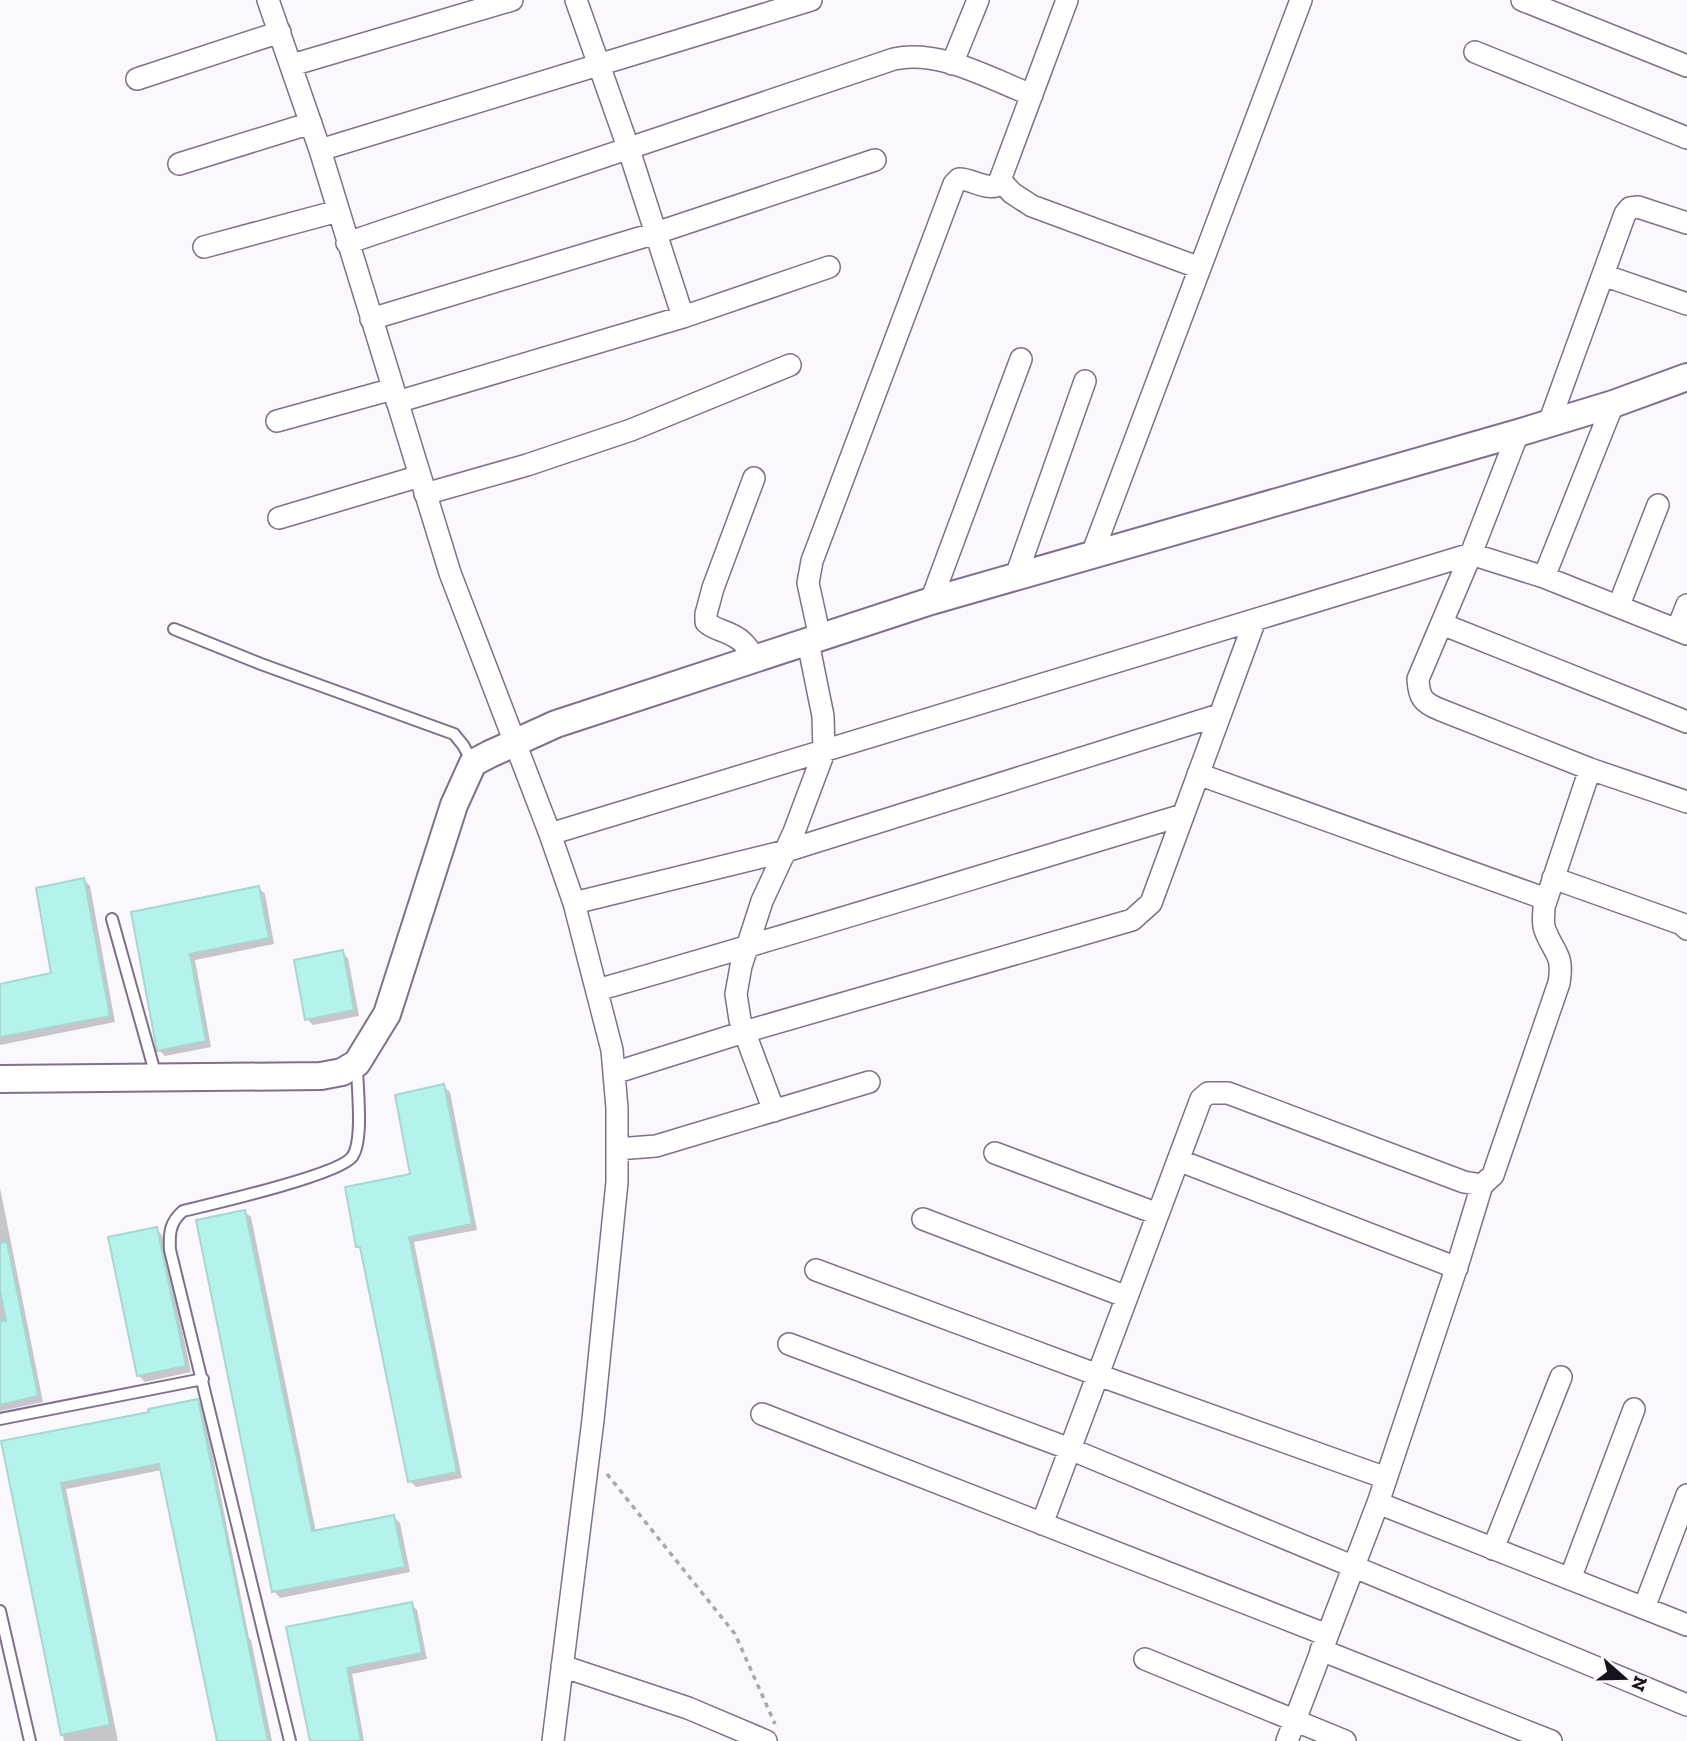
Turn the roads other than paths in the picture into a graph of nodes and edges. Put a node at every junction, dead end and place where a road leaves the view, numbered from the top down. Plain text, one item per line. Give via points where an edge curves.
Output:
1 (268, 0) edge
2 (512, 0) edge
3 (576, 0) edge
4 (811, 0) edge
5 (978, 0) edge
6 (1068, 0) edge
7 (1301, 0) edge
8 (1522, 0) edge
9 (280, 32) junction
10 (1475, 52) dead end
11 (952, 64) junction
12 (292, 65) junction
13 (598, 65) junction
14 (1687, 66) edge
15 (137, 79) dead end
16 (1032, 95) junction
17 (311, 123) junction
18 (1687, 138) edge
19 (628, 147) junction
20 (320, 150) junction
21 (875, 160) dead end
22 (179, 163) dead end
23 (1000, 180) junction
24 (338, 211) junction
25 (1687, 223) edge
26 (656, 233) junction
27 (347, 243) junction
28 (204, 247) dead end
29 (829, 267) dead end
30 (1200, 268) junction
31 (1603, 275) junction
32 (1687, 304) edge
33 (683, 317) junction
34 (371, 319) junction
35 (1021, 359) dead end
36 (790, 365) dead end
37 (1687, 377) edge
38 (1085, 381) dead end
39 (395, 396) junction
40 (1613, 404) junction
41 (277, 421) dead end
42 (1549, 423) junction
43 (1518, 433) junction
44 (754, 478) dead end
45 (423, 485) junction
46 (1658, 505) dead end
47 (279, 518) dead end
48 (1471, 554) junction
49 (1091, 556) junction
50 (1016, 576) junction
51 (1544, 577) junction
52 (931, 601) junction
53 (1687, 605) edge
54 (1619, 606) junction
55 (1255, 620) junction
56 (1442, 624) junction
57 (174, 629) dead end
58 (1682, 632) edge
59 (814, 640) junction
60 (755, 659) junction
61 (1219, 715) junction
62 (1687, 722) edge
63 (515, 742) junction
64 (824, 752) junction
65 (474, 763) junction
66 (1590, 769) junction
67 (1198, 774) junction
68 (1687, 802) edge
69 (1183, 815) junction
70 (550, 834) junction
71 (786, 851) junction
72 (1550, 888) junction
73 (575, 903) junction
74 (113, 919) dead end
75 (1687, 929) edge
76 (746, 948) junction
77 (597, 990) junction
78 (744, 1032) junction
79 (357, 1063) junction
80 (614, 1073) junction
81 (156, 1076) junction
82 (0, 1079) edge
83 (869, 1082) dead end
84 (774, 1111) junction
85 (617, 1149) junction
86 (995, 1153) dead end
87 (1178, 1160) junction
88 (1482, 1185) junction
89 (1158, 1214) junction
90 (923, 1219) dead end
91 (1457, 1268) junction
92 (816, 1270) dead end
93 (1127, 1297) junction
94 (789, 1344) dead end
95 (1098, 1375) junction
96 (1561, 1377) dead end
97 (203, 1379) junction
98 (1634, 1409) dead end
99 (762, 1414) dead end
100 (0, 1419) edge
101 (1070, 1449) junction
102 (1386, 1478) junction
103 (1687, 1495) edge
104 (1378, 1503) junction
105 (1042, 1524) junction
106 (1493, 1549) junction
107 (1353, 1566) junction
108 (1570, 1579) junction
109 (1644, 1608) junction
110 (0, 1611) edge
111 (1687, 1625) edge
112 (1324, 1642) junction
113 (1146, 1659) dead end
114 (13, 1664) junction
115 (562, 1665) junction
116 (0, 1666) edge
117 (1687, 1705) edge
118 (1295, 1721) junction
119 (772, 1735) edge
120 (30, 1741) edge
121 (290, 1741) edge
122 (553, 1741) edge
123 (1287, 1741) edge
124 (1345, 1741) edge
125 (1551, 1741) edge

1 - 9 street
2 - 12 street
3 - 13 street
4 - 13 street
5 - 11 street
6 - 16 street
7 - 30 street
8 - 14 street
9 - 12 street
9 - 15 street
10 - 18 street
11 - 16 street
11 - 19 street via 912,55 894,59
12 - 17 street
13 - 19 street
13 - 20 street
16 - 23 street
17 - 20 street
17 - 22 street
19 - 26 street
19 - 27 street
20 - 24 street
21 - 26 street
23 - 30 street via 1032,206
23 - 59 street via 990,188 965,179 954,184 812,561 808,583
24 - 27 street
24 - 28 street
25 - 31 street via 1630,208
26 - 33 street
26 - 34 street
27 - 34 street
29 - 33 street
30 - 49 street
31 - 32 street
31 - 42 street
33 - 39 street
34 - 39 street
35 - 52 street
36 - 45 street via 631,430 527,465
37 - 40 street
38 - 50 street
39 - 41 street
39 - 45 street
40 - 42 street
40 - 51 street
42 - 43 street
43 - 48 street
43 - 49 street
44 - 60 street via 713,588 706,622 746,645
45 - 47 street
45 - 63 street via 450,573
46 - 54 street
48 - 51 street
48 - 55 street
48 - 56 street
49 - 50 street
50 - 52 street
51 - 54 street
52 - 59 street
53 - 58 street
54 - 58 street
55 - 61 street
55 - 64 street
56 - 62 street
56 - 66 street via 1418,679 1419,695 1426,704
57 - 65 lane via 454,734
59 - 60 street
59 - 64 street
60 - 63 street via 556,724
61 - 67 street
61 - 71 street
63 - 65 street
63 - 70 street
64 - 70 street
64 - 71 street
65 - 79 street via 440,844 387,1014
66 - 68 street
66 - 72 street
67 - 69 street
67 - 72 street
69 - 76 street
69 - 78 street via 1151,903 1132,920
70 - 73 street
71 - 73 street
71 - 76 street
72 - 75 street
72 - 88 street via 1544,928 1559,955 1559,983 1493,1175
73 - 77 street
74 - 81 lane
76 - 77 street
76 - 78 street via 736,994
77 - 80 street
78 - 80 street
78 - 84 street
79 - 81 street via 321,1076
79 - 97 lane via 358,1140 353,1156 310,1176 184,1211 174,1219 170,1250
80 - 85 street
81 - 82 street
83 - 84 street
84 - 85 street via 656,1146
85 - 115 street via 589,1450
86 - 89 street
87 - 88 street via 1201,1099 1216,1091
87 - 89 street
87 - 91 street
88 - 91 street
89 - 93 street
90 - 93 street
91 - 102 street
92 - 95 street
93 - 95 street
94 - 101 street
95 - 101 street
95 - 102 street
96 - 106 street
97 - 100 lane
97 - 121 lane
98 - 108 street
99 - 105 street
101 - 105 street
101 - 107 street
102 - 104 street
103 - 109 street
104 - 106 street
104 - 107 street
105 - 112 street
106 - 108 street
107 - 112 street
107 - 117 street
108 - 109 street
109 - 111 street
110 - 114 lane
112 - 118 street
112 - 125 street
113 - 118 street
114 - 116 lane
114 - 120 lane
115 - 119 street
115 - 122 street
118 - 123 street
118 - 124 street

